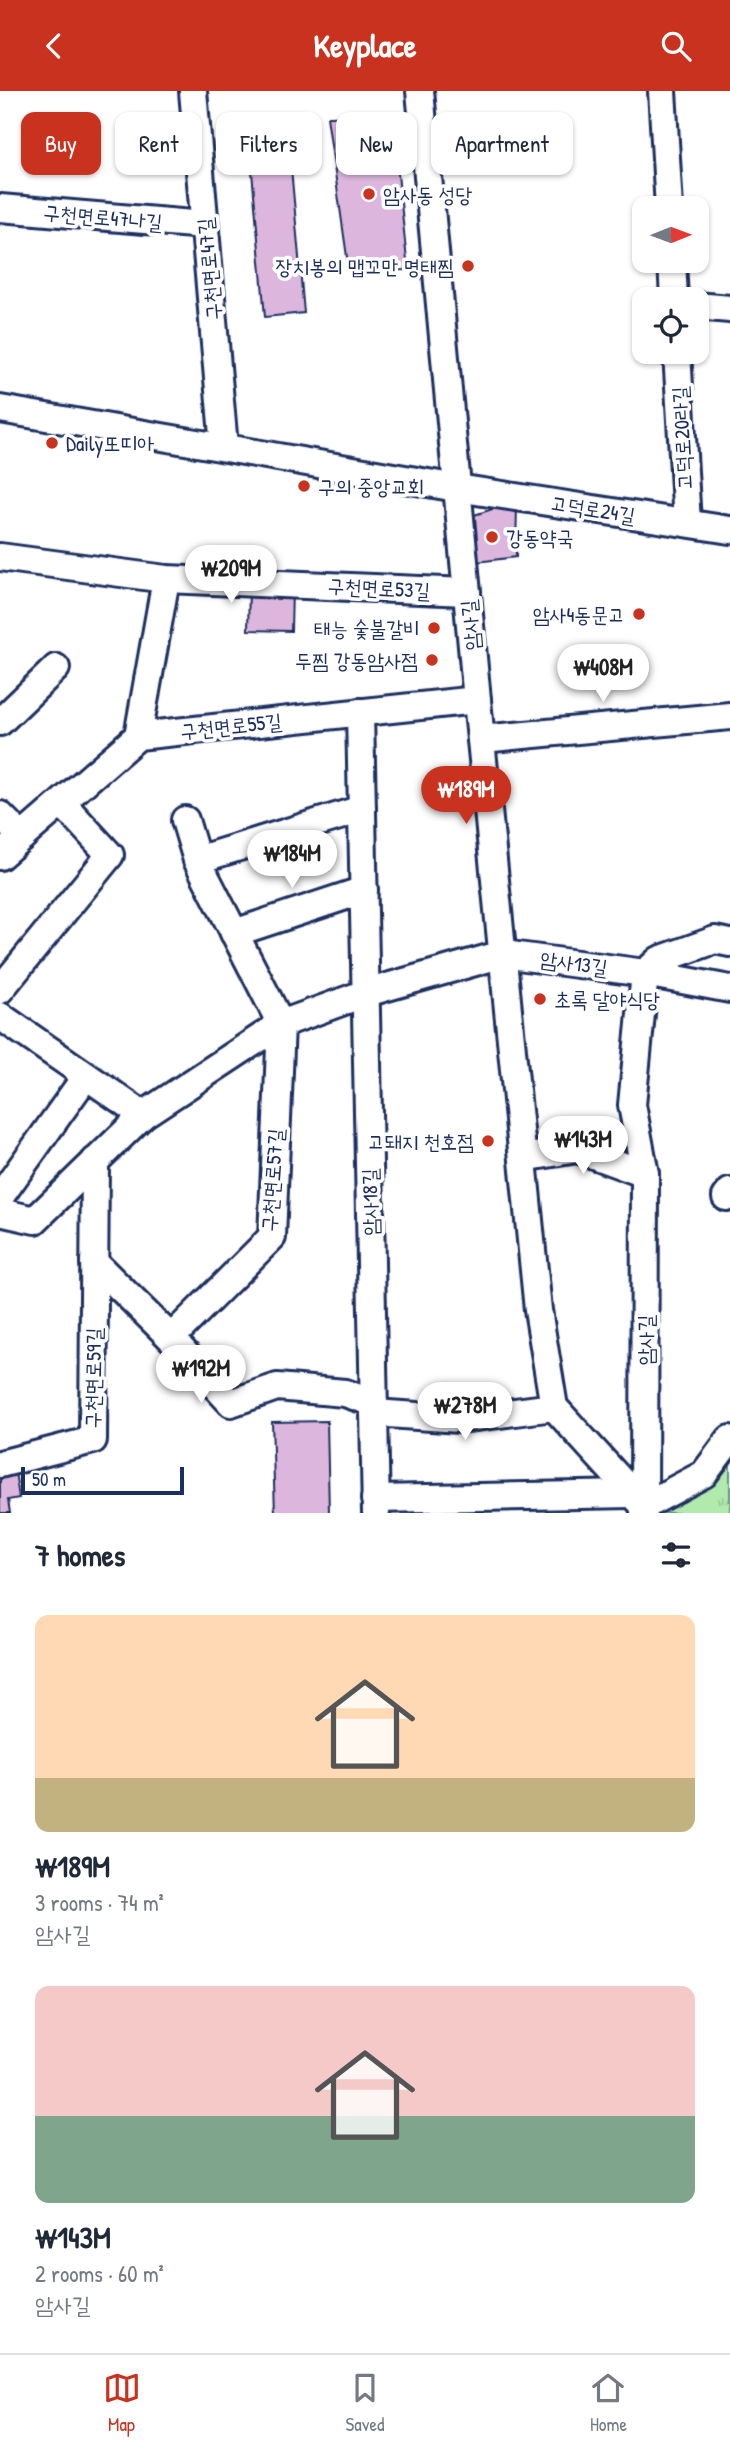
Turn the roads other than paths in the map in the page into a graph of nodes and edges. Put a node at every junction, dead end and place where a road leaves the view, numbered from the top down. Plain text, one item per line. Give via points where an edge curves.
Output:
1 (193, 91) edge
2 (420, 91) edge
3 (662, 91) edge
4 (668, 196) edge
5 (0, 208) edge
6 (205, 225) junction
7 (709, 307) edge
8 (730, 309) edge
9 (678, 364) edge
10 (0, 409) edge
11 (224, 447) junction
12 (457, 488) junction
13 (687, 523) junction
14 (730, 530) edge
15 (0, 557) edge
16 (166, 579) junction
17 (467, 592) junction
18 (56, 667) dead end
19 (477, 700) junction
20 (360, 712) junction
21 (730, 716) edge
22 (0, 722) edge
23 (138, 736) junction
24 (481, 739) junction
25 (62, 803) junction
26 (362, 809) junction
27 (0, 815) edge
28 (185, 820) dead end
29 (22, 837) junction
30 (0, 856) edge
31 (197, 860) junction
32 (364, 890) junction
33 (234, 933) junction
34 (730, 943) edge
35 (503, 954) junction
36 (645, 973) junction
37 (730, 989) edge
38 (0, 990) edge
39 (366, 993) junction
40 (281, 1024) junction
41 (4, 1027) edge
42 (86, 1076) junction
43 (143, 1115) junction
44 (523, 1158) junction
45 (95, 1161) junction
46 (645, 1174) junction
47 (0, 1197) edge
48 (0, 1212) edge
49 (94, 1262) junction
50 (171, 1338) junction
51 (554, 1407) junction
52 (374, 1408) junction
53 (730, 1439) edge
54 (0, 1464) edge
55 (640, 1504) edge
56 (376, 1506) edge

1 - 6 street, 구천면로47길
2 - 12 street, 암사길
3 - 4 street
5 - 6 street, 구천면로47나길
6 - 11 street, 구천면로47길
7 - 8 street
9 - 13 street, 고덕로20라길
10 - 11 street
11 - 12 street
12 - 13 street, 고덕로24길
12 - 17 street, 암사길
13 - 14 street, 고덕로24길
15 - 16 street, 구천면로53길
16 - 17 street, 구천면로53길
16 - 23 street
17 - 19 street, 암사길
18 - 22 street
19 - 20 street, 구천면로55길
19 - 24 street, 암사길
20 - 23 street, 구천면로55길
20 - 26 street, 암사18길
21 - 24 street
23 - 25 street
24 - 35 street, 암사길
25 - 29 street
25 - 38 street via 110,855
26 - 31 street
26 - 32 street, 암사18길
27 - 29 street
28 - 31 street, 구천면로57길
29 - 30 street
31 - 33 street, 구천면로57길
32 - 33 street
32 - 39 street, 암사18길
33 - 40 street, 구천면로57길
34 - 36 street via 715,940 659,960
35 - 36 street, 암사13길
35 - 39 street
35 - 44 street, 암사길
36 - 37 street, 암사13길
36 - 46 street, 암사길 via 632,1105
39 - 40 street
39 - 52 street, 암사18길
40 - 43 street
40 - 50 street, 구천면로57길 via 272,1237
41 - 42 street
42 - 43 street
42 - 47 street
43 - 45 street
44 - 46 street via 578,1149
44 - 51 street, 암사길 via 538,1310
45 - 48 street via 35,1220
45 - 49 street, 구천면로59길
46 - 55 street, 암사길
49 - 50 street
49 - 54 street, 구천면로59길 via 93,1440
50 - 52 street via 231,1402 277,1387 345,1393
51 - 52 street via 460,1419
51 - 55 street
52 - 56 street, 암사18길
53 - 55 street via 705,1474
55 - 56 street

